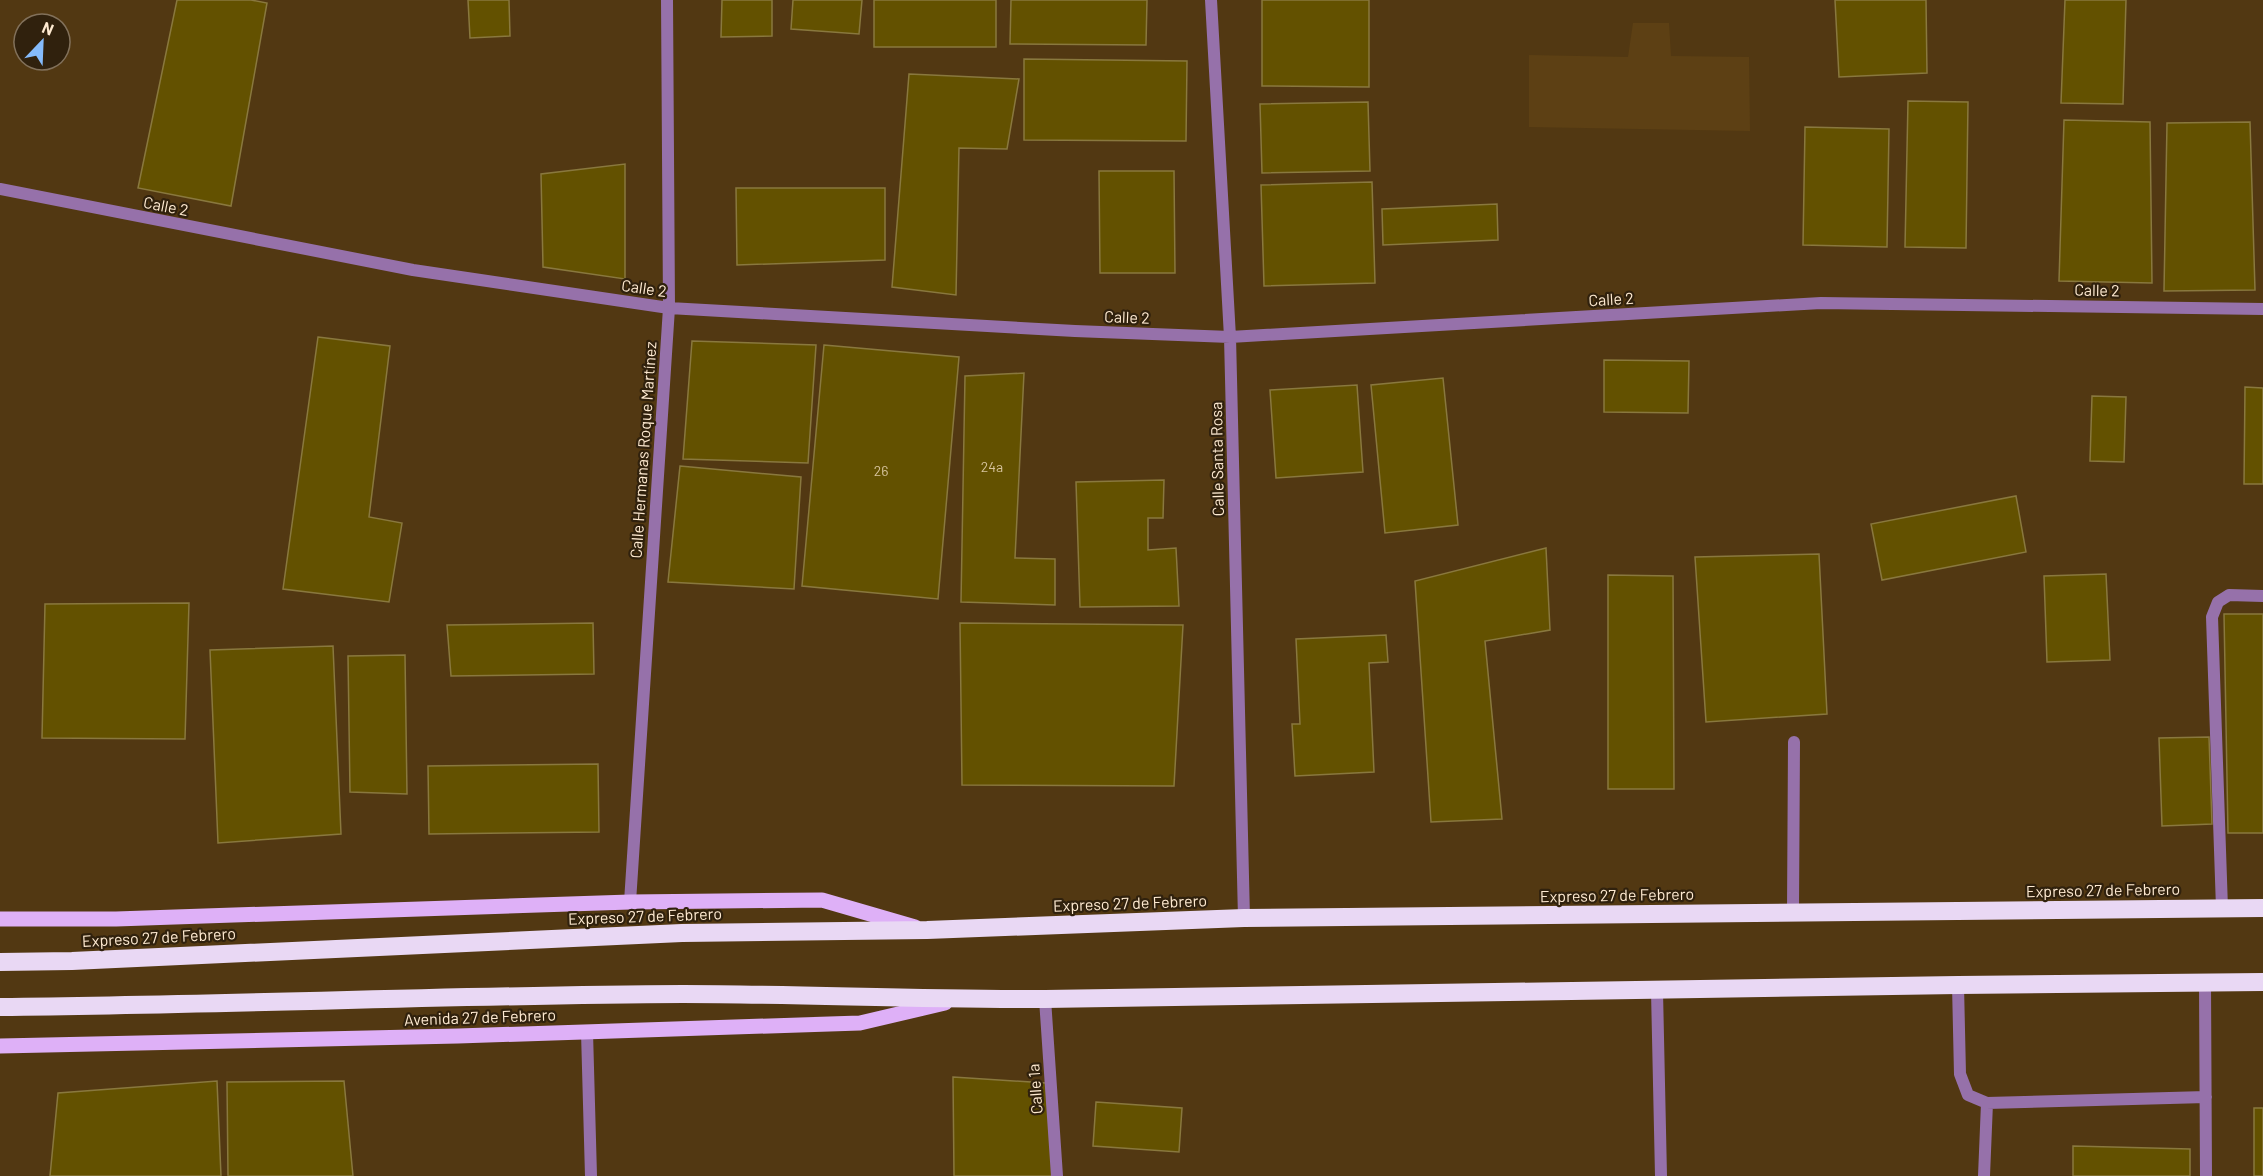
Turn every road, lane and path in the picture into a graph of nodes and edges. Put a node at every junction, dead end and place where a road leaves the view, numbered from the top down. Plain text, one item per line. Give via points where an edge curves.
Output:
1 (667, 0) edge
2 (1211, 0) edge
3 (0, 189) edge
4 (669, 308) junction
5 (2263, 309) edge
6 (1230, 337) junction
7 (2263, 596) edge
8 (1794, 742) dead end
9 (630, 902) junction
10 (2222, 908) junction
11 (2263, 908) edge
12 (1793, 912) junction
13 (1244, 918) junction
14 (0, 919) edge
15 (927, 930) junction
16 (0, 962) edge
17 (2263, 982) edge
18 (2205, 983) junction
19 (1958, 985) junction
20 (1657, 991) junction
21 (1045, 999) junction
22 (959, 1000) junction
23 (0, 1007) edge
24 (587, 1032) junction
25 (0, 1046) edge
26 (2206, 1097) junction
27 (1987, 1103) junction
28 (591, 1176) edge
29 (1058, 1176) edge
30 (1660, 1176) edge
31 (1984, 1176) edge
32 (2206, 1176) edge

1 - 4 street, Calle Hermanas Roque Martínez
2 - 6 street, Calle Santa Rosa
3 - 4 street, Calle 2 via 413,270
4 - 6 street, Calle 2 via 1075,332
4 - 9 street, Calle Hermanas Roque Martínez
5 - 6 street, Calle 2 via 1821,303
6 - 13 street, Calle Santa Rosa
7 - 10 street via 2229,595 2218,602 2212,617
8 - 12 street
9 - 14 main road via 116,919
9 - 15 main road via 822,900
10 - 11 highway, Expreso 27 de Febrero
10 - 12 highway, Expreso 27 de Febrero
12 - 13 highway, Expreso 27 de Febrero
13 - 15 highway, Expreso 27 de Febrero
15 - 16 highway, Expreso 27 de Febrero via 682,933
17 - 18 highway
18 - 19 highway
18 - 26 street
19 - 20 highway
19 - 27 street via 1960,1074 1968,1095
20 - 21 highway
20 - 30 street
21 - 22 highway
21 - 29 street, Calle 1a
22 - 23 highway via 684,994
22 - 24 main road, Avenida 27 de Febrero via 860,1023
24 - 25 main road, Avenida 27 de Febrero
24 - 28 street
26 - 27 street
26 - 32 street
27 - 31 street

